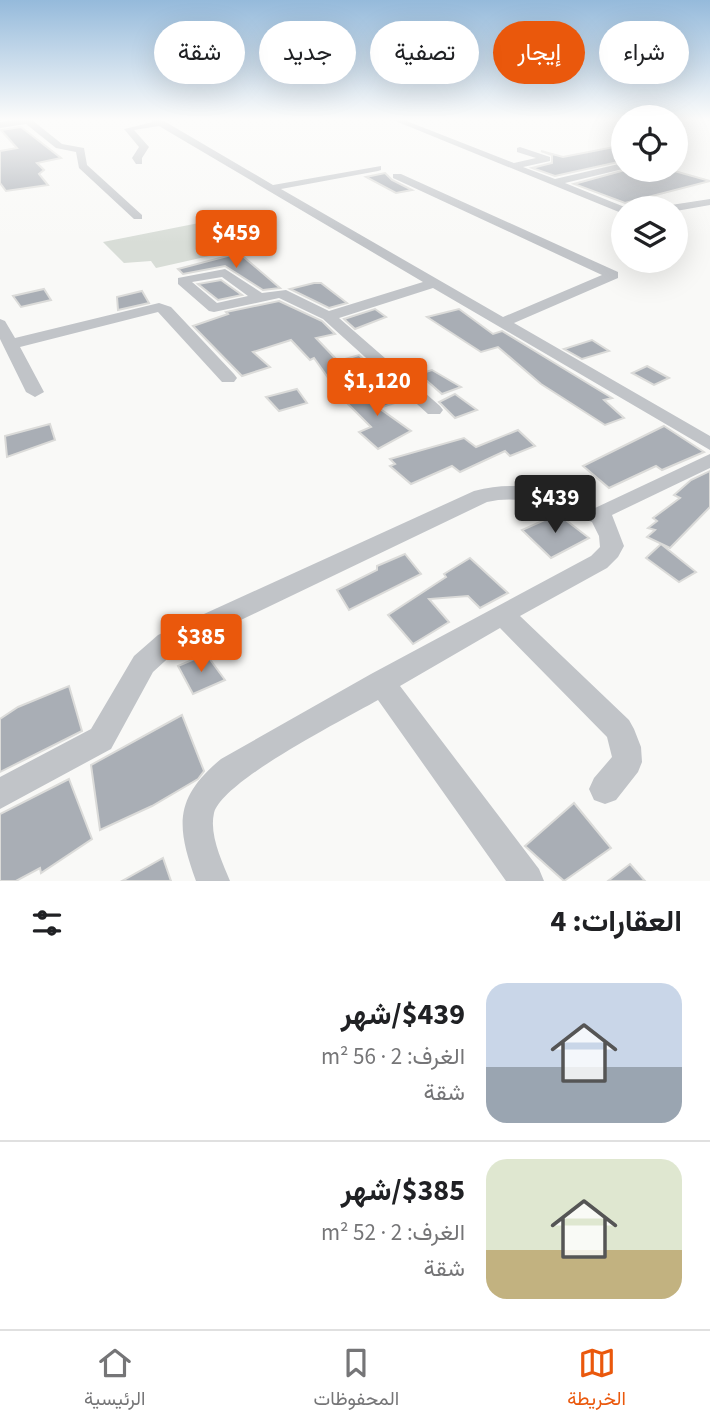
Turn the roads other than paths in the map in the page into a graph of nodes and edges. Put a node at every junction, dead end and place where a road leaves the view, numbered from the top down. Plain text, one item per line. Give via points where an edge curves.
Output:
1 (82, 161) edge
2 (225, 161) edge
3 (500, 161) edge
4 (536, 161) edge
5 (512, 166) junction
6 (611, 169) edge
7 (378, 170) dead end
8 (397, 176) dead end
9 (553, 183) junction
10 (275, 190) junction
11 (710, 202) edge
12 (611, 205) edge
13 (688, 205) edge
14 (138, 217) dead end
15 (436, 283) junction
16 (260, 298) dead end
17 (328, 316) junction
18 (503, 322) junction
19 (0, 324) edge
20 (11, 344) junction
21 (228, 378) dead end
22 (35, 392) dead end
23 (434, 410) dead end
24 (710, 444) edge
25 (710, 460) edge
26 (600, 517) junction
27 (502, 614) junction
28 (382, 682) junction
29 (605, 789) dead end
30 (0, 794) edge
31 (213, 881) edge
32 (527, 881) edge

1 - 14 street
2 - 10 street
3 - 5 street
4 - 5 street
5 - 9 street
6 - 9 street
7 - 10 street
8 - 18 street via 613,275
9 - 12 street
10 - 15 street
11 - 13 street
15 - 17 street
15 - 18 street
16 - 17 street via 286,294
17 - 23 street
18 - 24 street
19 - 20 street
20 - 21 street via 159,307
20 - 22 street
25 - 26 street via 616,503
26 - 27 street via 613,545 611,553
26 - 30 street via 517,488 481,495 167,643 138,670 100,739
27 - 28 street
27 - 29 street via 619,729 627,762
28 - 31 street via 211,785 198,806 197,831
28 - 32 street

